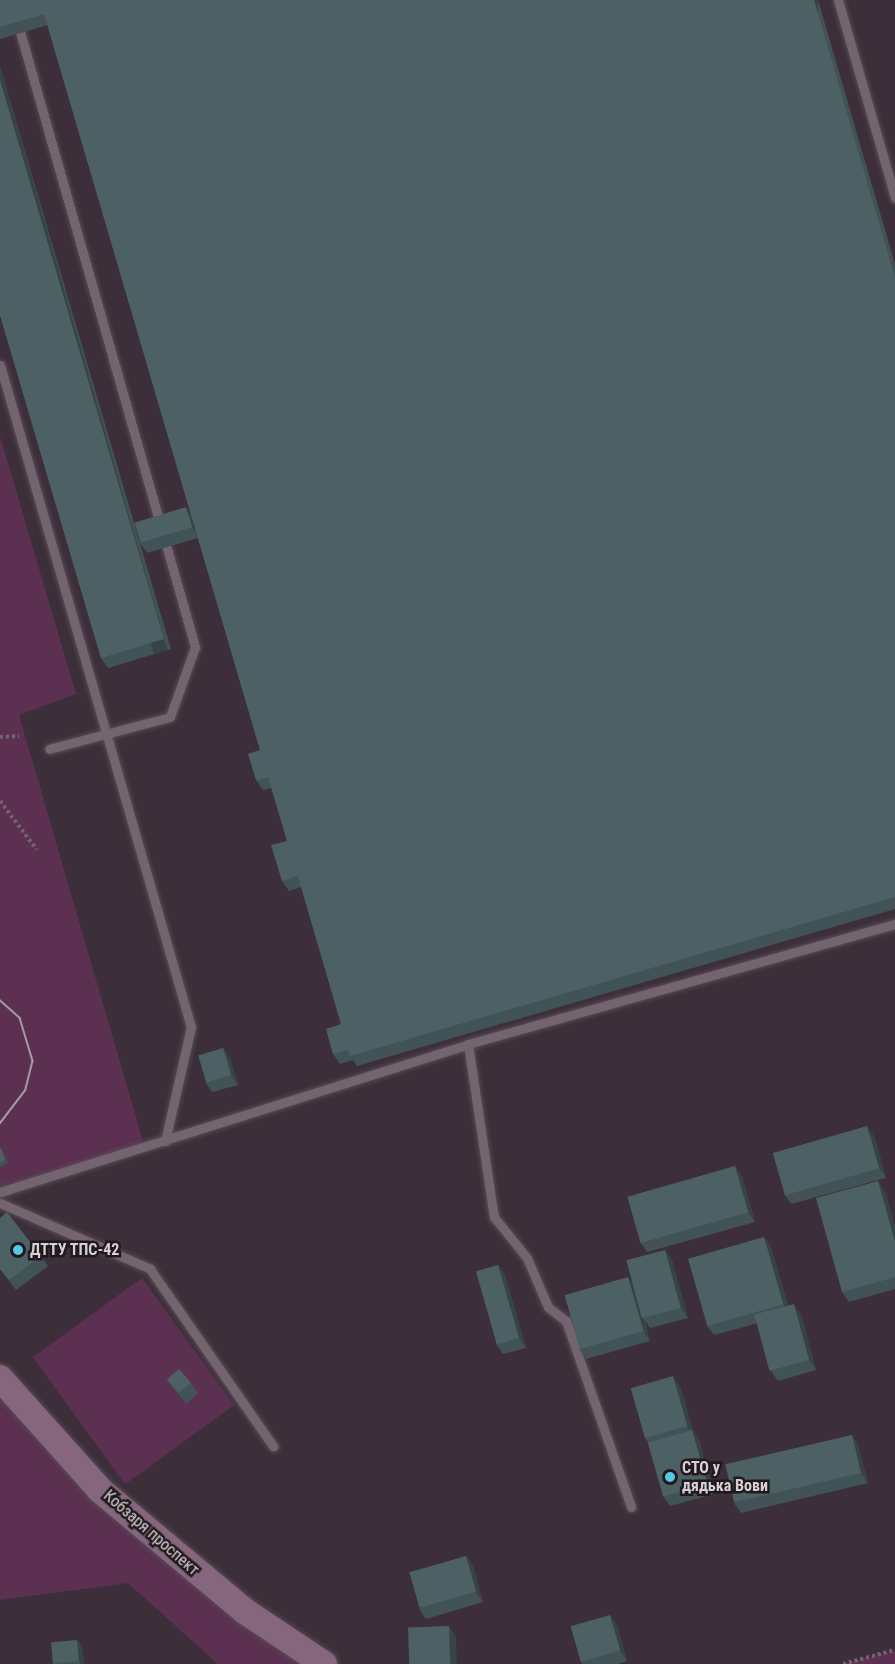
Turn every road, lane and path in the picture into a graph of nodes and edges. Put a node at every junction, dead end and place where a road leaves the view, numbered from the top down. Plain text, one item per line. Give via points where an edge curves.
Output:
1 (11, 0) edge
2 (838, 0) edge
3 (895, 198) edge
4 (0, 365) edge
5 (107, 734) junction
6 (19, 736) dead end
7 (0, 737) edge
8 (49, 749) dead end
9 (0, 801) edge
10 (37, 850) dead end
11 (895, 924) edge
12 (468, 1044) junction
13 (165, 1142) junction
14 (0, 1192) edge
15 (0, 1203) edge
16 (0, 1378) edge
17 (273, 1446) dead end
18 (631, 1507) dead end
19 (895, 1650) edge
20 (324, 1664) edge
21 (843, 1664) edge

1 - 5 lane via 195,647 170,717
2 - 3 lane
4 - 5 lane
5 - 8 lane
5 - 13 lane via 191,1027
6 - 7 path
9 - 10 path
11 - 12 lane
12 - 13 lane
12 - 18 lane via 494,1217 527,1258 548,1306 566,1321
13 - 14 lane
15 - 17 lane via 150,1269
16 - 20 main road, Кобзаря проспект via 100,1490 237,1605
19 - 21 path

